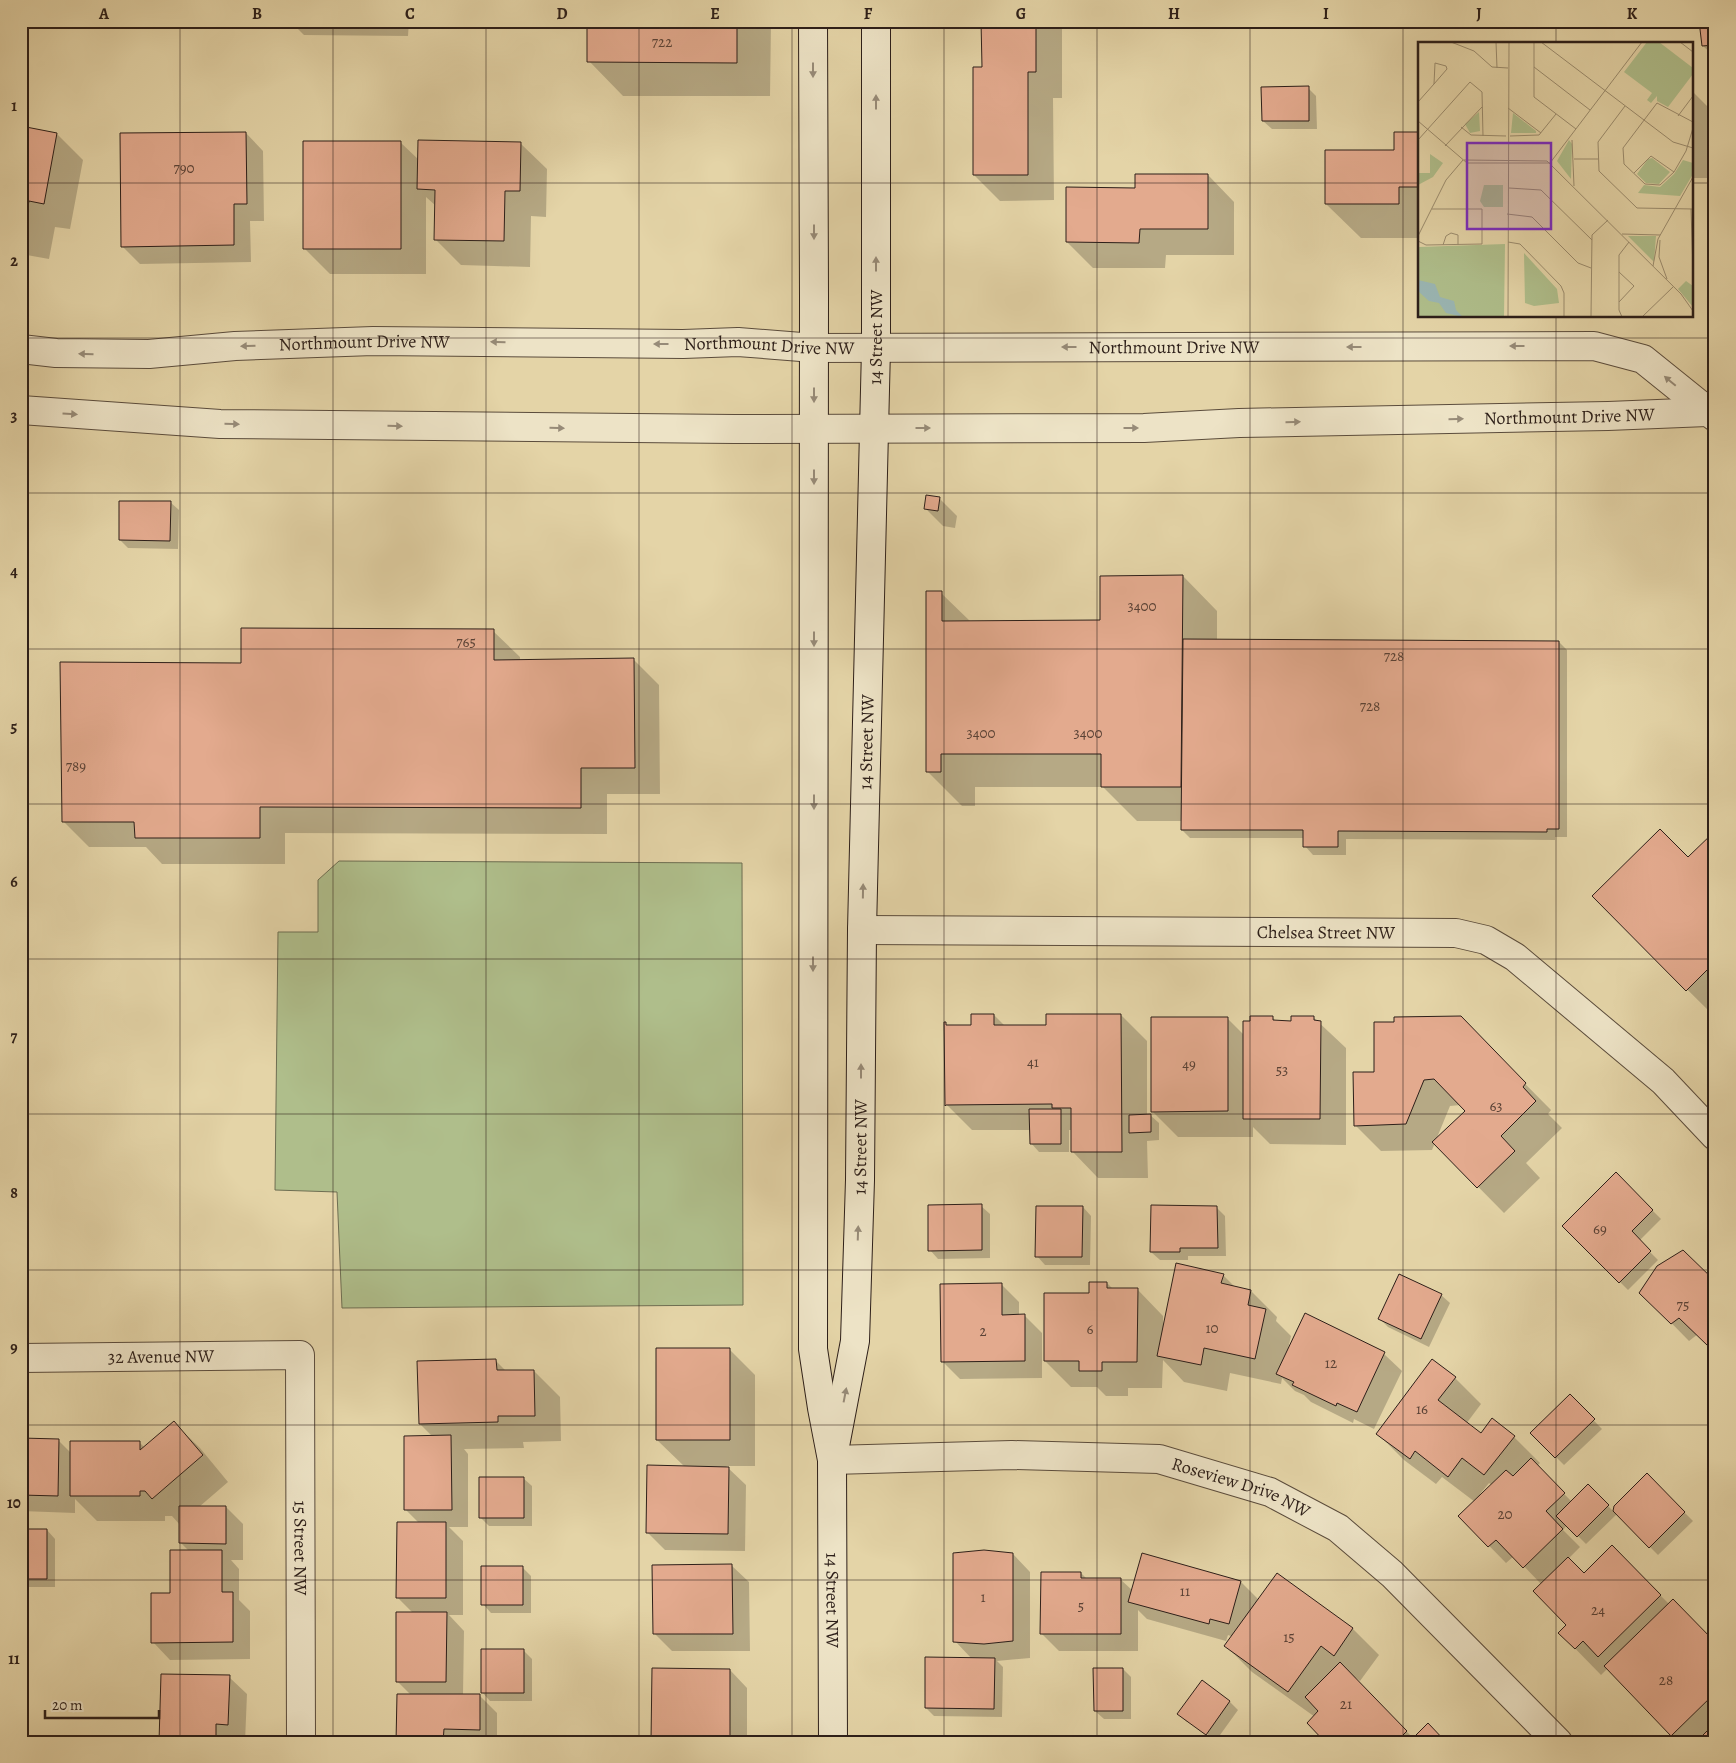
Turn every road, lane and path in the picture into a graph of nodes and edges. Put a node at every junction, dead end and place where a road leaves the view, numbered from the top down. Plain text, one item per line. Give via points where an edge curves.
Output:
1 (813, 21) edge
2 (876, 21) edge
3 (814, 348) junction
4 (876, 348) junction
5 (21, 350) edge
6 (21, 410) edge
7 (1712, 411) edge
8 (814, 428) junction
9 (874, 428) junction
10 (862, 930) junction
11 (1715, 1136) edge
12 (300, 1355) joint
13 (21, 1358) edge
14 (832, 1460) junction
15 (301, 1742) edge
16 (833, 1742) edge
17 (1558, 1742) edge

1 -> 3 street, 14 Street NW
4 -> 2 street, 14 Street NW
3 - 4 street, Northmount Drive NW
3 -> 5 street, Northmount Drive NW via 738,342 373,341 235,346 149,354
3 -> 8 street, 14 Street NW
7 -> 4 street, Northmount Drive NW via 1643,359 1594,346
4 - 9 street, 14 Street NW
6 -> 8 street, Northmount Drive NW via 220,424 734,430
9 -> 7 street, Northmount Drive NW via 1144,428
8 - 9 street, Northmount Drive NW
8 -> 14 street, 14 Street NW via 813,1349
10 -> 9 street, 14 Street NW
10 - 11 street, Chelsea Street NW via 1456,933 1486,940 1515,956 1663,1081
14 -> 10 street, 14 Street NW via 855,1341
12 - 13 street, 32 Avenue NW
12 - 15 street, 15 Street NW
14 - 16 street, 14 Street NW
14 - 17 street, Roseview Drive NW via 1012,1455 1159,1459 1270,1492 1338,1528 1392,1574

